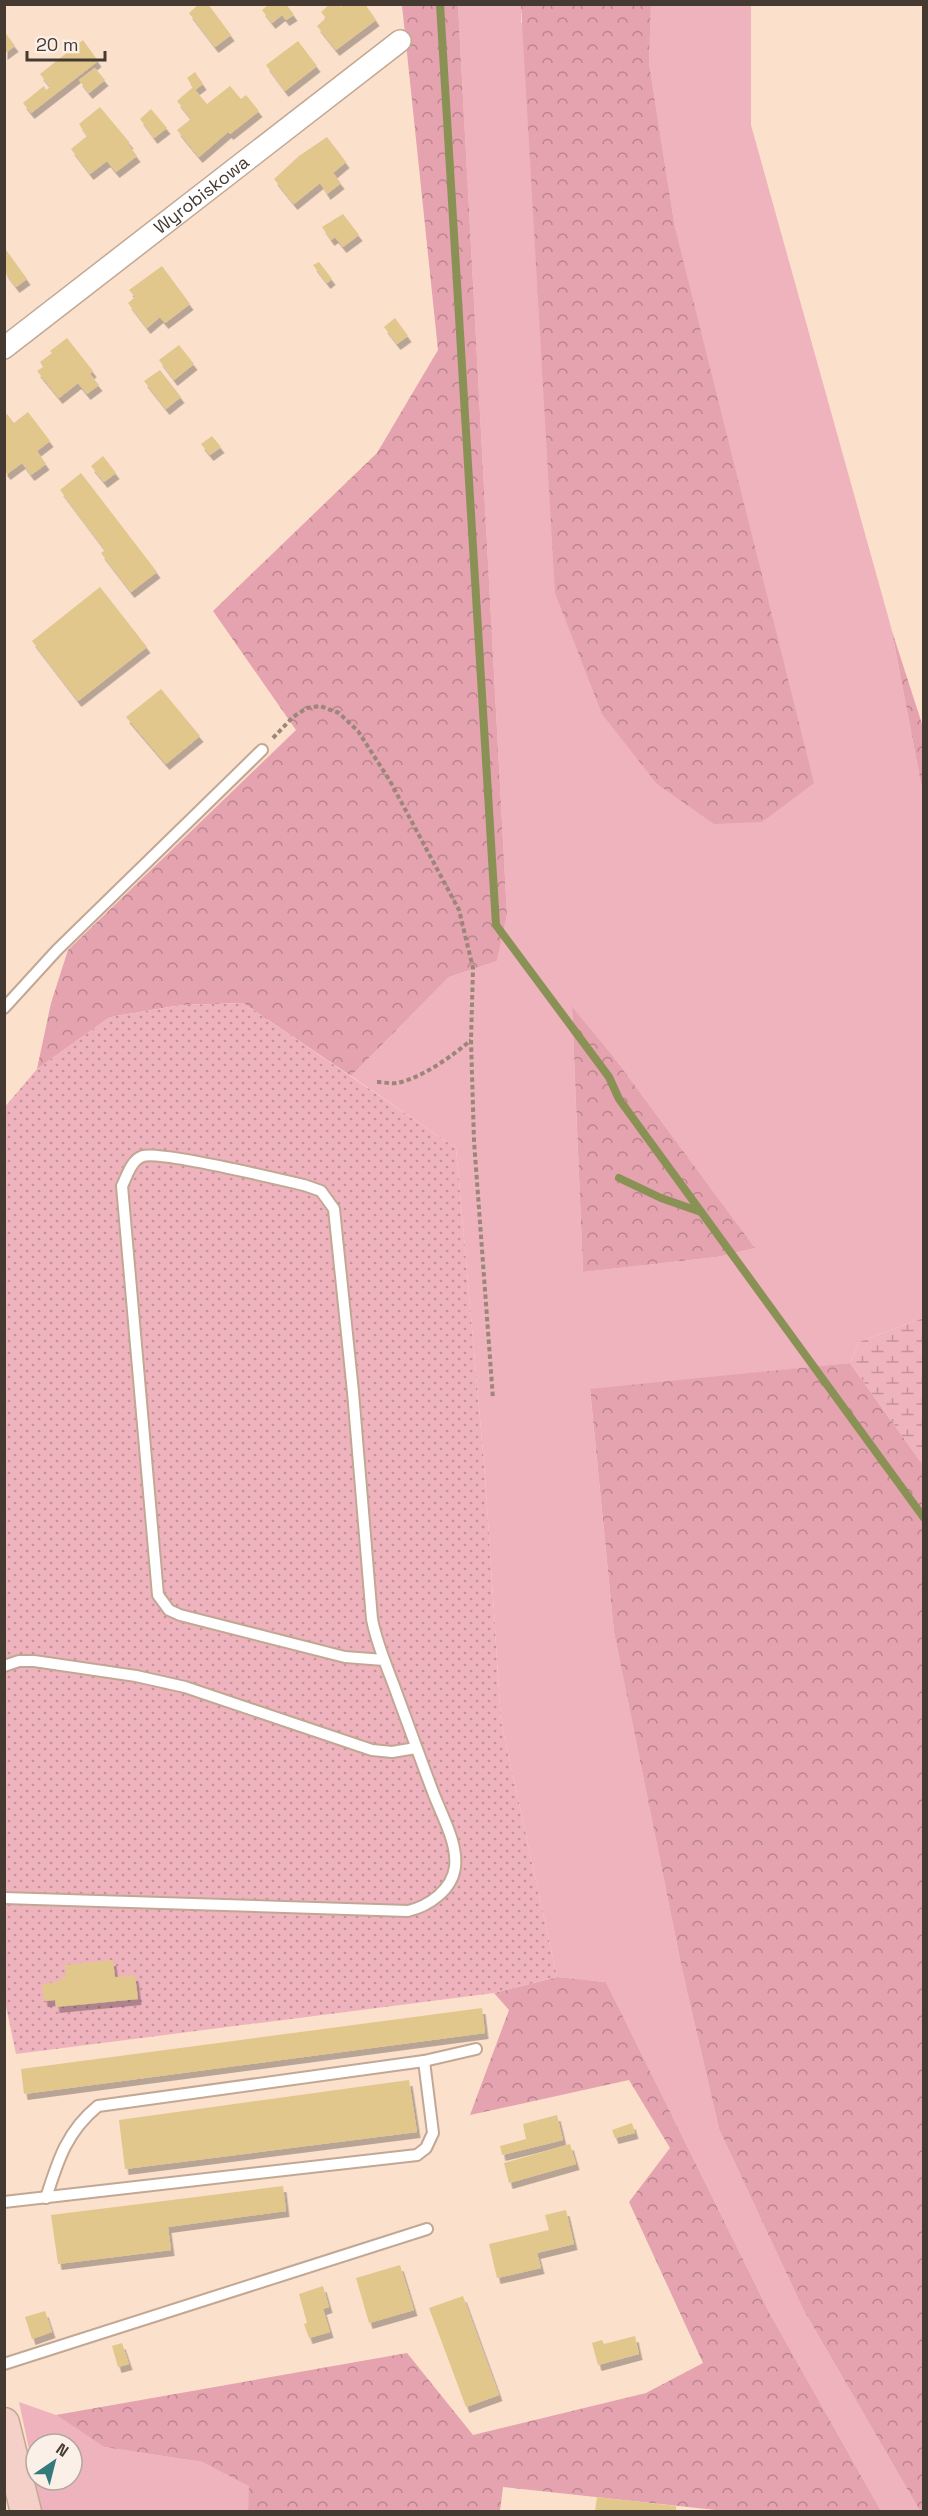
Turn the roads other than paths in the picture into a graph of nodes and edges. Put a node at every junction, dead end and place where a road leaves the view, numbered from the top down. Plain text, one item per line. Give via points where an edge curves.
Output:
1 (400, 40) dead end
2 (4, 348) edge
3 (262, 750) road end
4 (4, 1008) edge
5 (384, 1659) junction
6 (4, 1666) edge
7 (416, 1748) junction
8 (4, 1898) edge
9 (476, 2049) dead end
10 (424, 2061) junction
11 (46, 2198) junction
12 (4, 2202) edge
13 (427, 2229) dead end
14 (4, 2364) edge
15 (4, 2423) edge
16 (26, 2511) edge

1 - 2 street, Wyrobiskowa
3 - 4 lane via 57,950
5 - 5 lane via 372,1619 334,1209 321,1191 304,1185 168,1157 144,1156 135,1162 122,1186 158,1595 169,1610 180,1615 345,1657
5 - 7 lane
6 - 7 lane via 34,1661 136,1676 195,1691 372,1750
7 - 8 lane via 453,1846 455,1865 446,1887 420,1908 408,1911
9 - 10 lane
10 - 11 lane via 98,2106 80,2121 69,2140
10 - 11 lane via 433,2133 426,2148 417,2155
11 - 12 lane
13 - 14 lane
15 - 16 street

